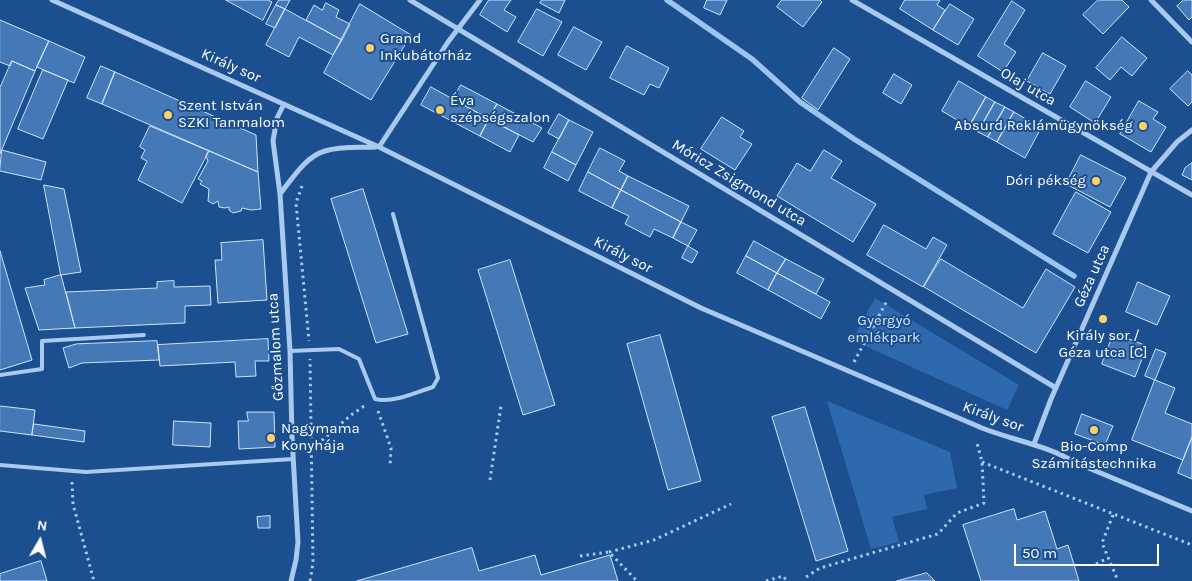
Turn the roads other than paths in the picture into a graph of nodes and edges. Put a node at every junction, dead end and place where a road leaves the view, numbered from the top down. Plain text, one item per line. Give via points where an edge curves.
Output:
1 (52, 0) edge
2 (410, 0) edge
3 (480, 0) edge
4 (852, 0) edge
5 (1151, 0) edge
6 (458, 30) junction
7 (1192, 42) edge
8 (284, 104) junction
9 (1192, 130) edge
10 (379, 147) junction
11 (1152, 172) junction
12 (280, 194) junction
13 (1192, 195) edge
14 (393, 214) dead end
15 (144, 335) dead end
16 (290, 350) junction
17 (0, 375) edge
18 (1056, 388) junction
19 (1034, 444) junction
20 (293, 459) junction
21 (0, 465) edge
22 (1192, 511) edge
23 (291, 581) edge

1 - 8 street, Király sor
2 - 6 street, Móricz Zsigmond utca
3 - 6 street
4 - 11 street, Olaj utca
5 - 7 street
6 - 10 street
6 - 18 street, Móricz Zsigmond utca
8 - 10 street, Király sor
8 - 12 street, Gőzmalom utca via 277,118 273,141
9 - 11 street, Géza utca via 1177,142
10 - 12 street via 323,151 298,171
10 - 19 street, Király sor via 701,308 1006,438
11 - 13 street, Olaj utca
11 - 18 street, Géza utca
12 - 16 street, Gőzmalom utca
14 - 16 lane via 438,378 433,387 394,399 374,399 359,359 339,349
15 - 17 lane via 42,341 42,369
16 - 20 street, Gőzmalom utca
18 - 19 street, Géza utca
19 - 22 street, Király sor
20 - 21 lane via 86,472
20 - 23 street, Gőzmalom utca via 298,542

